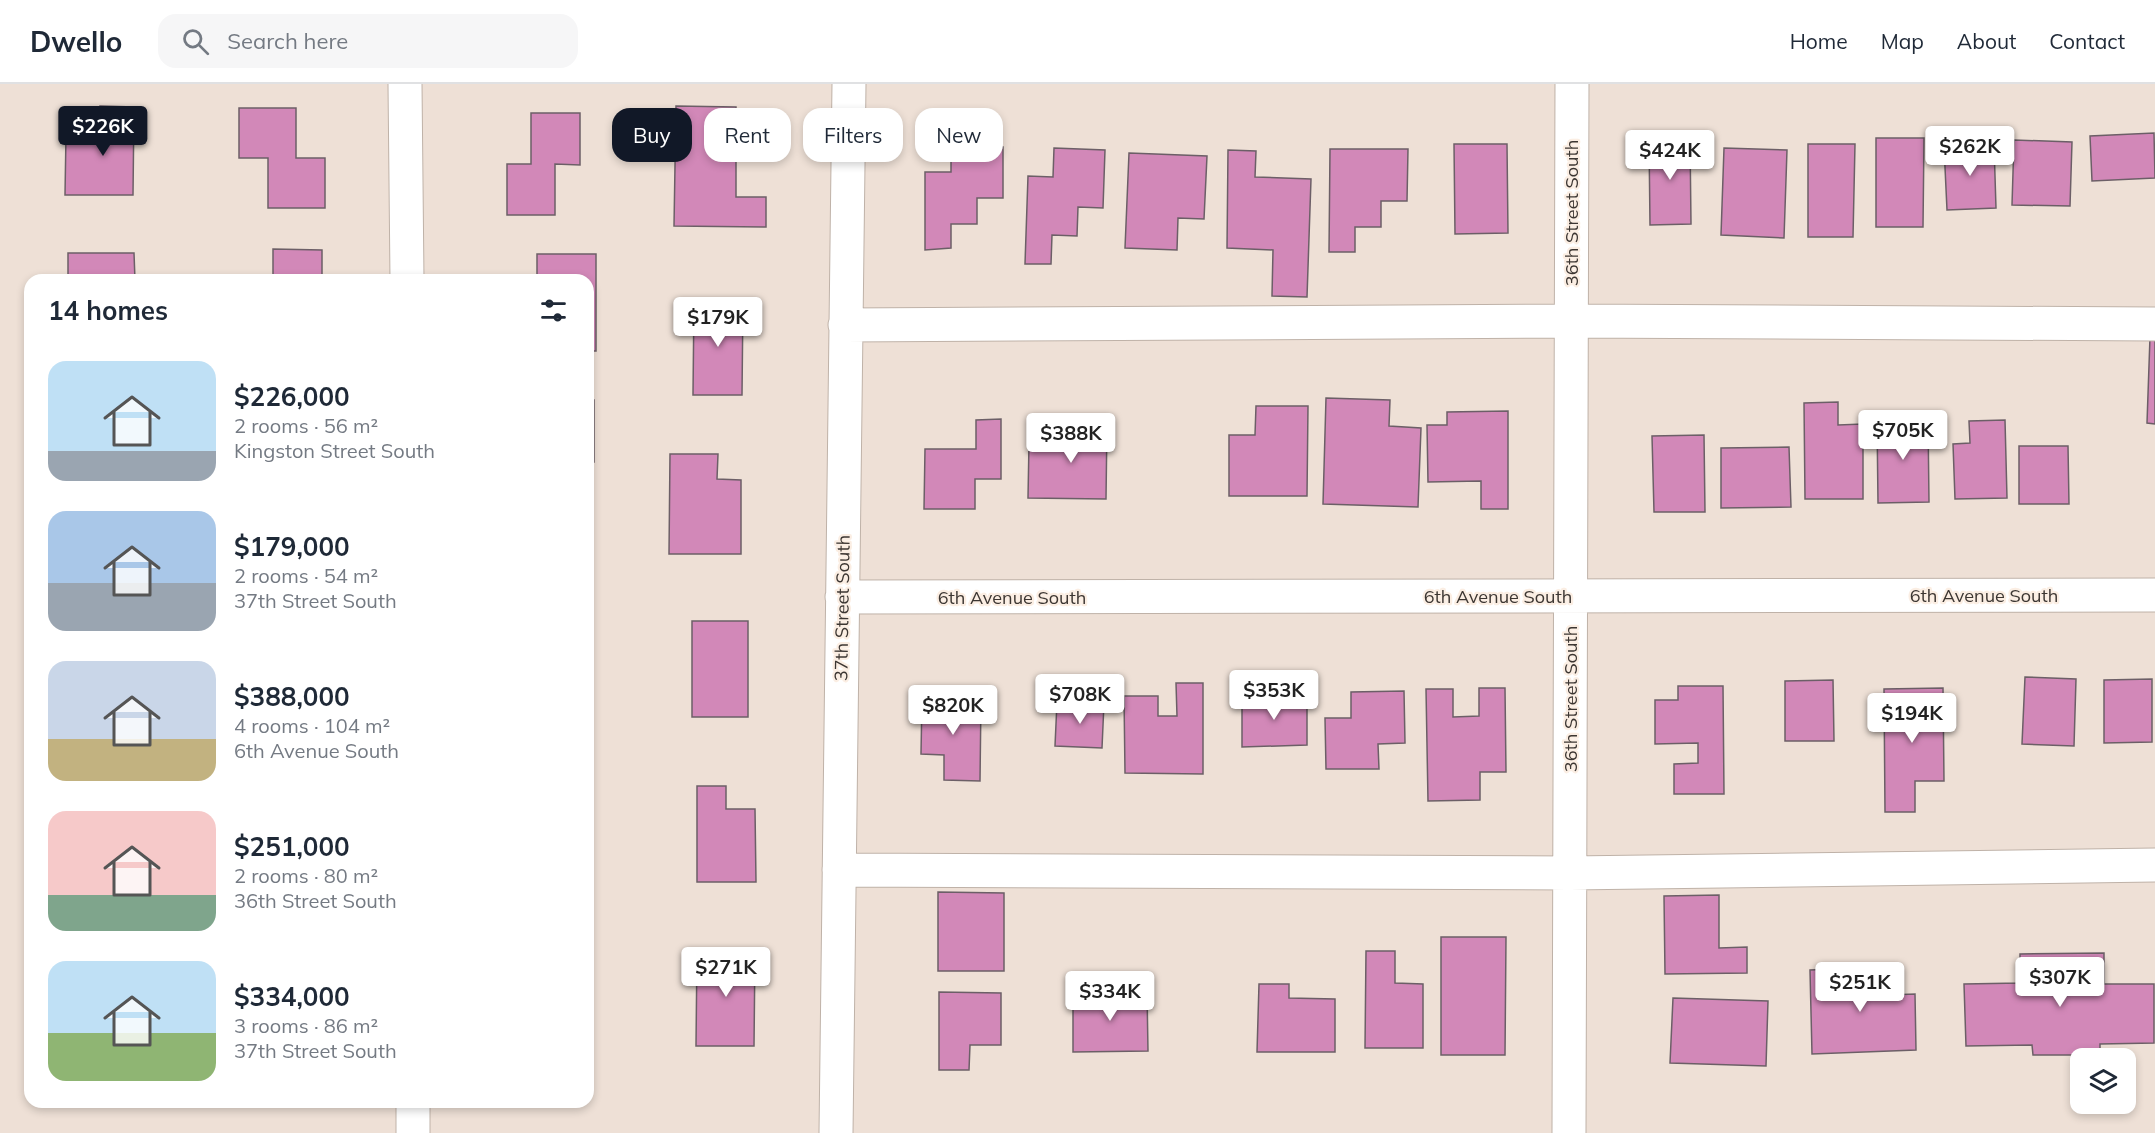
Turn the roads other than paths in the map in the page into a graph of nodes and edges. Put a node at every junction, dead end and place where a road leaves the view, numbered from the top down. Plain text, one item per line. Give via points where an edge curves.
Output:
1 (405, 84) edge
2 (849, 84) edge
3 (1572, 84) edge
4 (407, 274) edge
5 (1571, 321) junction
6 (2155, 324) edge
7 (845, 325) junction
8 (2155, 595) edge
9 (1571, 596) junction
10 (842, 597) junction
11 (2155, 866) edge
12 (839, 870) junction
13 (1570, 873) junction
14 (413, 1108) edge
15 (413, 1133) edge
16 (836, 1133) edge
17 (1569, 1133) edge

1 - 4 street
2 - 7 street, 37th Street South
3 - 5 street, 36th Street South
5 - 6 street
5 - 7 street
5 - 9 street, 36th Street South
7 - 10 street, 37th Street South
8 - 9 street, 6th Avenue South
9 - 10 street, 6th Avenue South
9 - 13 street, 36th Street South
10 - 12 street, 37th Street South
11 - 13 street
12 - 13 street
12 - 16 street, 37th Street South
13 - 17 street, 36th Street South
14 - 15 street

